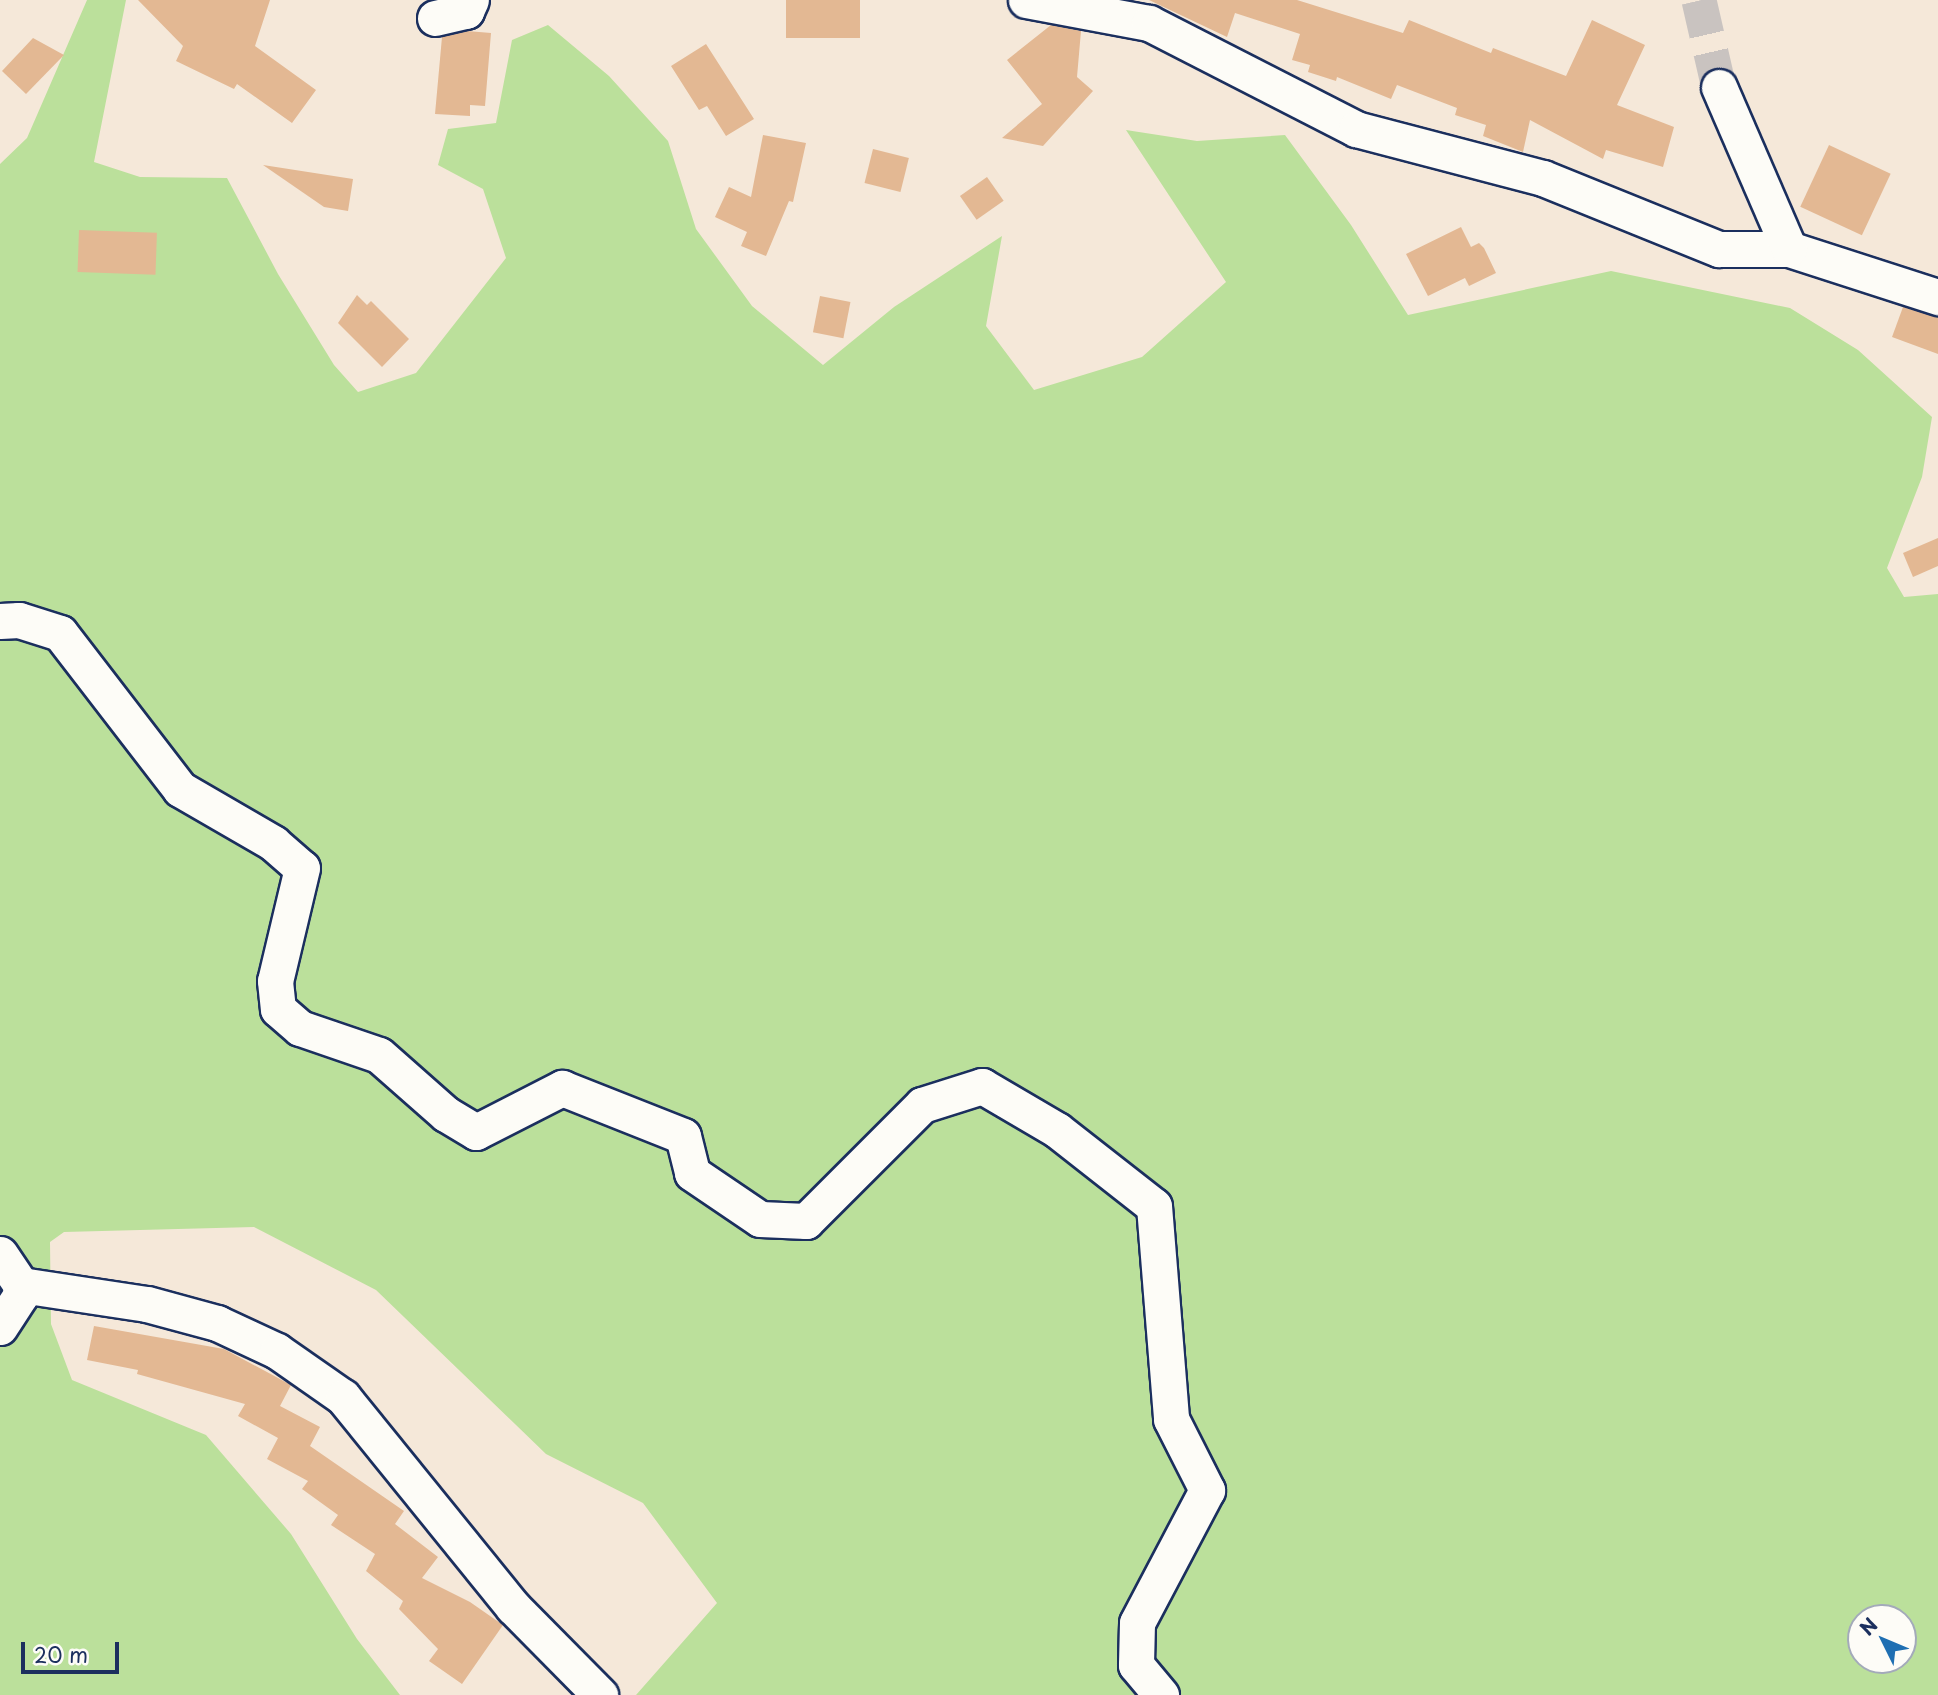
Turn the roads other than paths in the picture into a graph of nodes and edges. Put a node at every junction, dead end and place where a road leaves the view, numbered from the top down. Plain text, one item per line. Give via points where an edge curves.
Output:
1 (471, 0) edge
2 (1026, 0) edge
3 (435, 18) dead end
4 (1719, 87) tunnel mouth
5 (1789, 249) junction
6 (1938, 297) edge
7 (0, 621) edge
8 (0, 1254) edge
9 (21, 1285) junction
10 (0, 1327) edge
11 (600, 1695) edge
12 (1161, 1695) edge

1 - 3 street via 466,11
2 - 5 street via 1149,23 1356,129 1543,178 1719,249
4 - 5 street
5 - 6 street
7 - 12 street via 19,620 60,633 180,789 273,843 302,868 275,981 278,1009 300,1028 379,1055 446,1114 475,1132 562,1088 683,1136 692,1174 760,1219 806,1221 922,1105 982,1086 1057,1130 1154,1206 1171,1419 1207,1490 1137,1623 1136,1665
8 - 9 street
9 - 10 street via 20,1296
9 - 11 street via 147,1304 217,1324 276,1351 343,1398 513,1607

